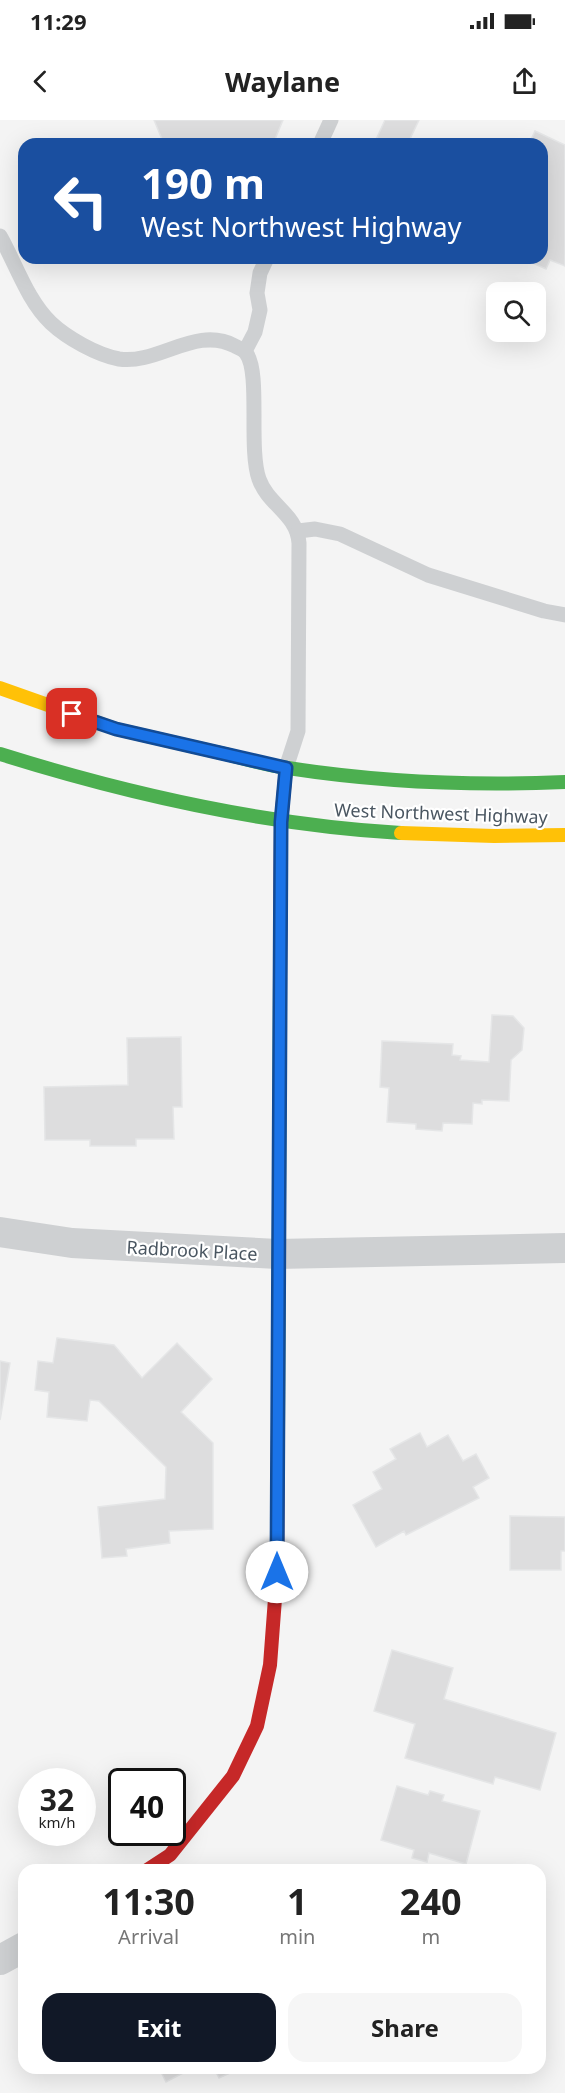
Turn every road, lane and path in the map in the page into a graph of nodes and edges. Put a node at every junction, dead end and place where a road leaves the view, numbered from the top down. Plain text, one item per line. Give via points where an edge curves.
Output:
1 (331, 120) edge
2 (323, 138) edge
3 (0, 236) edge
4 (264, 264) edge
5 (245, 351) junction
6 (298, 531) junction
7 (565, 615) edge
8 (0, 688) edge
9 (0, 754) edge
10 (286, 768) junction
11 (565, 782) edge
12 (281, 822) junction
13 (565, 835) edge
14 (0, 1232) edge
15 (565, 1248) edge
16 (277, 1254) junction
17 (156, 1864) edge
18 (18, 1950) edge
19 (0, 1960) edge

1 - 2 lane
3 - 5 lane via 30,295 50,322 79,344 120,359 146,357 178,345 208,340 230,343
4 - 5 lane via 257,293 260,310
5 - 6 lane via 253,375 253,449 259,480
6 - 7 lane via 315,529 340,534 428,575
6 - 10 lane via 298,731
8 - 10 main road, West Northwest Highway via 116,729
9 - 12 main road, West Northwest Highway via 130,792
10 - 11 main road, West Northwest Highway via 400,781
10 - 12 main road
12 - 13 main road, West Northwest Highway via 396,833
12 - 16 main road
14 - 16 street, Radbrook Place via 72,1243
15 - 16 street, Radbrook Place
16 - 17 main road via 277,1572 270,1665 257,1726 233,1776 170,1855
18 - 19 street

